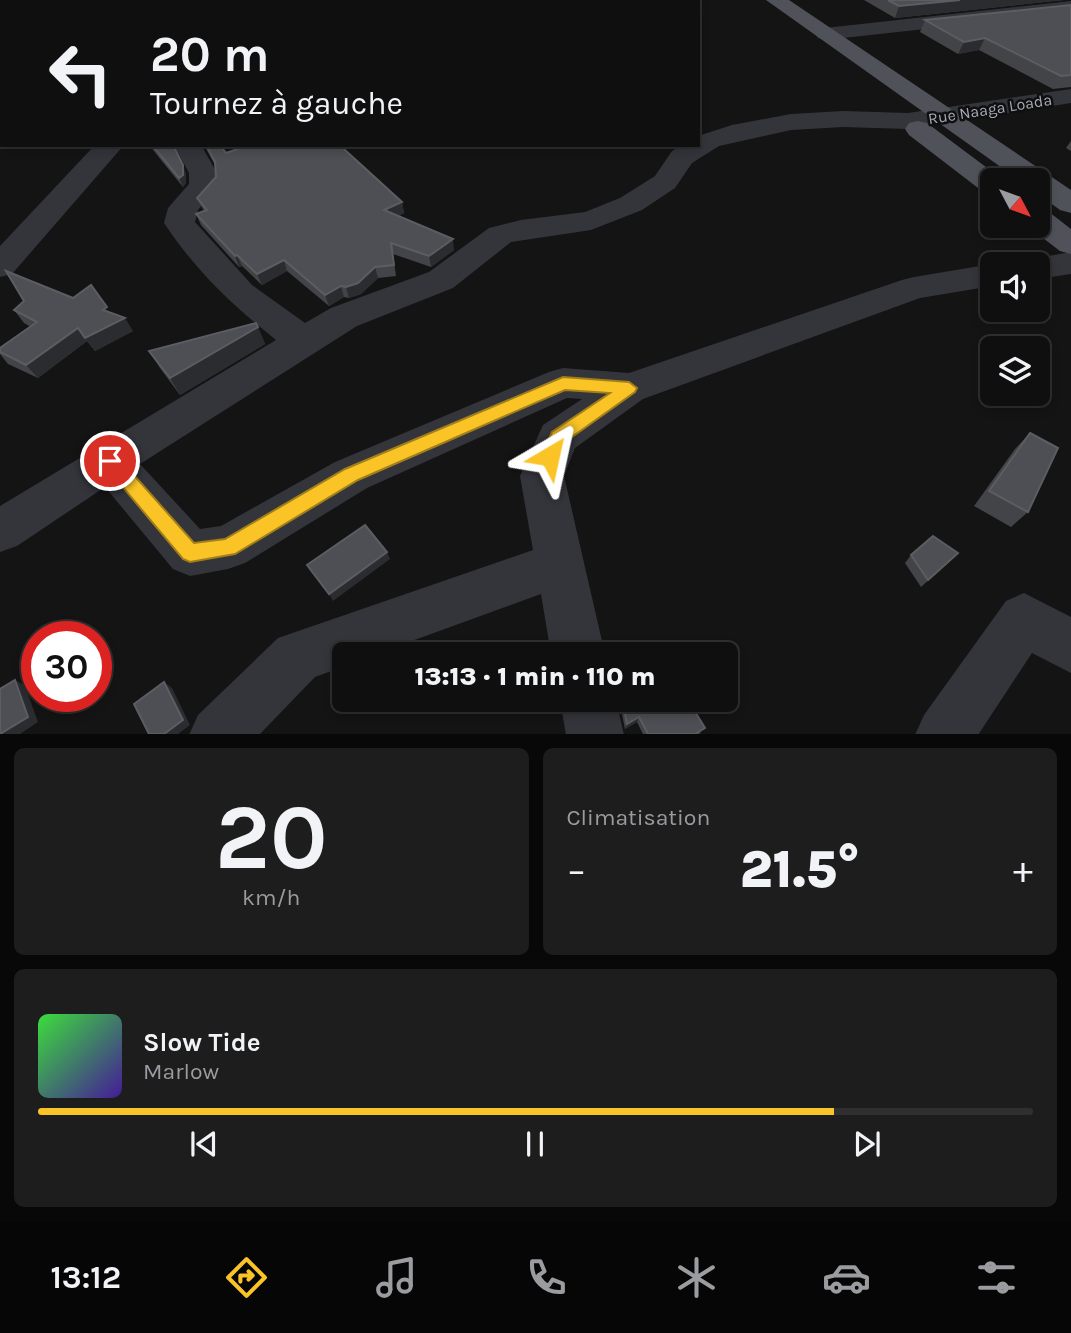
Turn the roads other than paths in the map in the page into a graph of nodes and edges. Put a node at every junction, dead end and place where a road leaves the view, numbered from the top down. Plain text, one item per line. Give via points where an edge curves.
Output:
1 (989, 0) edge
2 (766, 4) edge
3 (1071, 7) edge
4 (1016, 13) junction
5 (825, 34) junction
6 (1071, 96) edge
7 (943, 116) junction
8 (908, 121) junction
9 (700, 143) edge
10 (109, 147) edge
11 (188, 147) edge
12 (677, 151) edge
13 (1018, 168) edge
14 (980, 176) edge
15 (1050, 190) edge
16 (1071, 204) edge
17 (1050, 228) edge
18 (1071, 244) edge
19 (1071, 263) edge
20 (0, 266) edge
21 (1050, 266) edge
22 (980, 277) edge
23 (303, 341) junction
24 (629, 388) junction
25 (110, 461) junction
26 (0, 531) edge
27 (558, 564) junction
28 (575, 642) edge
29 (1071, 646) edge
30 (590, 712) edge
31 (218, 734) edge
32 (595, 734) edge
33 (944, 734) edge

1 - 4 street
2 - 5 main road
2 - 8 main road
3 - 4 street
4 - 5 street
5 - 7 main road
6 - 7 street, Rue Naaga Loada
7 - 8 street, Rue Naaga Loada
7 - 13 main road
8 - 9 street, Rue Naaga Loada via 791,122 732,132
8 - 14 main road
10 - 20 street
11 - 23 street via 203,173 204,186 183,208 179,223 240,293
12 - 23 street via 665,182 631,204 591,221 500,235 441,280 344,317
15 - 16 main road
17 - 18 main road
19 - 21 street
22 - 24 street via 914,288
23 - 25 street
24 - 25 street via 563,383 351,475 228,547 190,553
24 - 27 street via 558,437 542,475
25 - 26 street
27 - 28 street
27 - 31 street via 297,657
29 - 33 street via 1024,619
30 - 32 street

